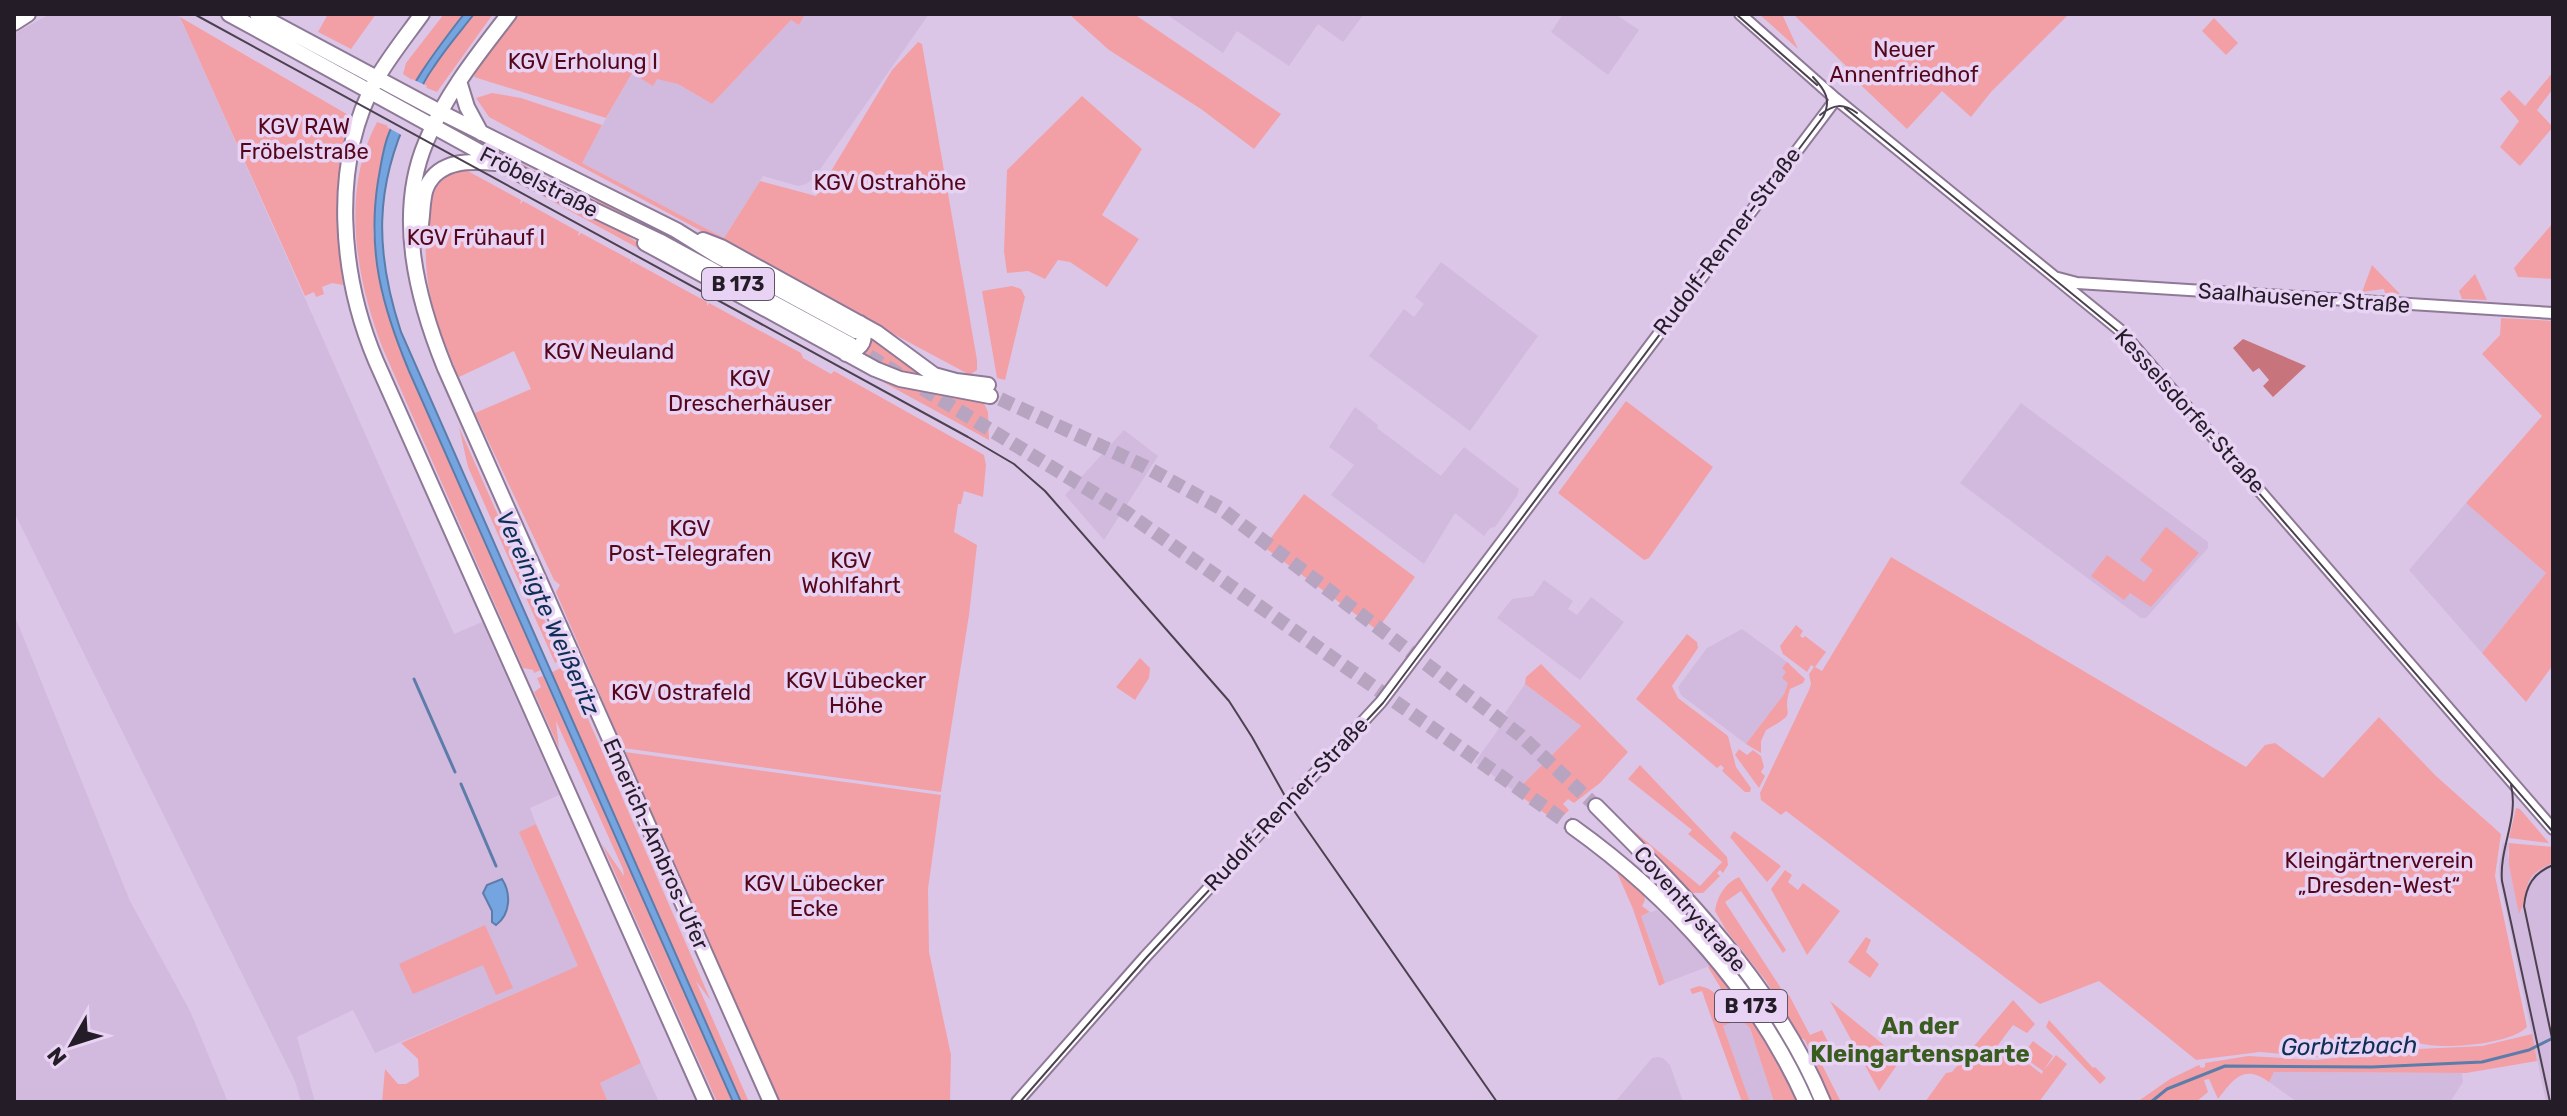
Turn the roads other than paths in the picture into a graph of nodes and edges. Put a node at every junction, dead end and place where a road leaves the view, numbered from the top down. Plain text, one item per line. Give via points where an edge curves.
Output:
1 (28, 14) edge
2 (229, 14) edge
3 (257, 14) edge
4 (422, 14) edge
5 (509, 14) edge
6 (1740, 14) edge
7 (14, 23) edge
8 (459, 81) junction
9 (374, 84) junction
10 (1836, 99) junction
11 (432, 116) junction
12 (482, 133) junction
13 (500, 163) junction
14 (412, 231) junction
15 (2056, 278) junction
16 (2553, 313) edge
17 (853, 338) junction
18 (1596, 806) tunnel mouth
19 (1573, 827) tunnel mouth
20 (2553, 829) edge
21 (1692, 909) junction
22 (1681, 920) junction
23 (706, 1102) edge
24 (771, 1102) edge
25 (1017, 1102) edge
26 (1806, 1102) edge
27 (1823, 1102) edge

1 - 7 main road
2 - 9 main road, Fröbelstraße
3 - 9 main road, Fröbelstraße
4 - 9 main road
5 - 8 main road, Emerich-Ambros-Ufer
6 - 10 street, Kesselsdorfer Straße
8 - 11 main road, Emerich-Ambros-Ufer
8 - 12 main road
9 - 11 main road, Fröbelstraße
9 - 23 main road via 354,142 345,197 349,268 364,332
10 - 15 street, Kesselsdorfer Straße
10 - 25 street, Rudolf-Renner-Straße via 1381,702
11 - 12 main road, Fröbelstraße
11 - 13 main road, Fröbelstraße
11 - 14 main road, Emerich-Ambros-Ufer via 415,180
12 - 17 main road, Fröbelstraße via 676,230 721,247
13 - 14 main road via 464,162 438,173 426,188 421,224
13 - 17 main road, Fröbelstraße via 624,225 665,255
14 - 24 main road, Emerich-Ambros-Ufer via 418,289 435,343
15 - 16 street, Saalhausener Straße
15 - 20 street, Kesselsdorfer Straße via 2121,331 2149,362
17 - 17 main road via 934,375 989,390 900,379
18 - 21 main road, Coventrystraße / B 173
19 - 22 main road, Coventrystraße / B 173 via 1625,866
21 - 22 main road
21 - 27 main road, Coventrystraße / B 173 via 1763,995 1799,1051
22 - 26 main road, Coventrystraße / B 173 via 1750,1005

